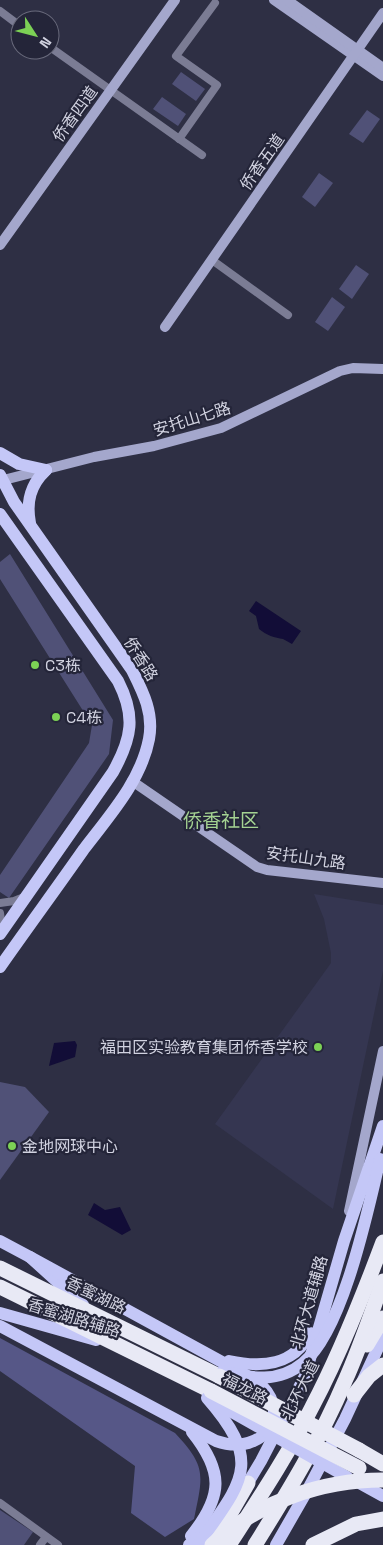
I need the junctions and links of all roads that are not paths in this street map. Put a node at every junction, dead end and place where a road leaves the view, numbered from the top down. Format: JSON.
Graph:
{"nodes":[{"id":1,"x":174,"y":0,"type":"edge"},
{"id":2,"x":274,"y":0,"type":"edge"},
{"id":3,"x":287,"y":0,"type":"edge"},
{"id":4,"x":214,"y":3,"type":"dead end"},
{"id":5,"x":383,"y":13,"type":"edge"},
{"id":6,"x":356,"y":53,"type":"junction"},
{"id":7,"x":60,"y":54,"type":"edge"},
{"id":8,"x":383,"y":68,"type":"edge"},
{"id":9,"x":383,"y":76,"type":"edge"},
{"id":10,"x":110,"y":91,"type":"junction"},
{"id":11,"x":179,"y":139,"type":"junction"},
{"id":12,"x":202,"y":155,"type":"dead end"},
{"id":13,"x":0,"y":245,"type":"edge"},
{"id":14,"x":212,"y":260,"type":"junction"},
{"id":15,"x":288,"y":315,"type":"dead end"},
{"id":16,"x":165,"y":327,"type":"dead end"},
{"id":17,"x":383,"y":369,"type":"edge"},
{"id":18,"x":0,"y":453,"type":"edge"},
{"id":19,"x":46,"y":470,"type":"junction"},
{"id":20,"x":1,"y":479,"type":"edge"},
{"id":21,"x":0,"y":514,"type":"edge"},
{"id":22,"x":0,"y":524,"type":"edge"},
{"id":23,"x":32,"y":528,"type":"junction"},
{"id":24,"x":14,"y":534,"type":"junction"},
{"id":25,"x":132,"y":781,"type":"junction"},
{"id":26,"x":383,"y":883,"type":"edge"},
{"id":27,"x":31,"y":890,"type":"junction"},
{"id":28,"x":0,"y":903,"type":"edge"},
{"id":29,"x":19,"y":908,"type":"junction"},
{"id":30,"x":0,"y":913,"type":"edge"},
{"id":31,"x":34,"y":919,"type":"junction"},
{"id":32,"x":2,"y":931,"type":"edge"},
{"id":33,"x":20,"y":938,"type":"junction"},
{"id":34,"x":0,"y":967,"type":"edge"},
{"id":35,"x":383,"y":1051,"type":"edge"},
{"id":36,"x":383,"y":1126,"type":"edge"},
{"id":37,"x":382,"y":1153,"type":"edge"},
{"id":38,"x":0,"y":1241,"type":"edge"},
{"id":39,"x":344,"y":1241,"type":"junction"},
{"id":40,"x":383,"y":1242,"type":"edge"},
{"id":41,"x":30,"y":1257,"type":"junction"},
{"id":42,"x":0,"y":1268,"type":"edge"},
{"id":43,"x":383,"y":1281,"type":"edge"},
{"id":44,"x":0,"y":1287,"type":"edge"},
{"id":45,"x":326,"y":1299,"type":"junction"},
{"id":46,"x":0,"y":1313,"type":"edge"},
{"id":47,"x":100,"y":1316,"type":"junction"},
{"id":48,"x":383,"y":1318,"type":"edge"},
{"id":49,"x":0,"y":1326,"type":"edge"},
{"id":50,"x":383,"y":1337,"type":"edge"},
{"id":51,"x":176,"y":1354,"type":"joint"},
{"id":52,"x":138,"y":1355,"type":"junction"},
{"id":53,"x":217,"y":1358,"type":"junction"},
{"id":54,"x":383,"y":1365,"type":"edge"},
{"id":55,"x":221,"y":1373,"type":"junction"},
{"id":56,"x":346,"y":1380,"type":"junction"},
{"id":57,"x":209,"y":1395,"type":"junction"},
{"id":58,"x":354,"y":1395,"type":"junction"},
{"id":59,"x":189,"y":1428,"type":"junction"},
{"id":60,"x":359,"y":1450,"type":"junction"},
{"id":61,"x":383,"y":1457,"type":"edge"},
{"id":62,"x":383,"y":1464,"type":"edge"},
{"id":63,"x":353,"y":1472,"type":"junction"},
{"id":64,"x":383,"y":1480,"type":"edge"},
{"id":65,"x":248,"y":1483,"type":"junction"},
{"id":66,"x":383,"y":1496,"type":"edge"},
{"id":67,"x":0,"y":1503,"type":"edge"},
{"id":68,"x":380,"y":1520,"type":"edge"},
{"id":69,"x":46,"y":1537,"type":"junction"},
{"id":70,"x":40,"y":1545,"type":"edge"},
{"id":71,"x":58,"y":1545,"type":"edge"},
{"id":72,"x":184,"y":1545,"type":"edge"},
{"id":73,"x":189,"y":1545,"type":"edge"},
{"id":74,"x":198,"y":1545,"type":"edge"},
{"id":75,"x":212,"y":1545,"type":"edge"},
{"id":76,"x":229,"y":1545,"type":"edge"},
{"id":77,"x":255,"y":1545,"type":"edge"},
{"id":78,"x":276,"y":1545,"type":"edge"},
{"id":79,"x":314,"y":1545,"type":"edge"}],
"edges":[{"from":1,"to":10,"type":"street","name":"侨香四道"},
{"from":2,"to":6,"type":"street"},
{"from":3,"to":6,"type":"street"},
{"from":4,"to":11,"type":"street"},
{"from":5,"to":6,"type":"street","name":"侨香五道"},
{"from":6,"to":8,"type":"street"},
{"from":6,"to":9,"type":"street"},
{"from":6,"to":14,"type":"street","name":"侨香五道"},
{"from":7,"to":10,"type":"street"},
{"from":10,"to":11,"type":"street"},
{"from":10,"to":13,"type":"street","name":"侨香四道"},
{"from":11,"to":12,"type":"street"},
{"from":14,"to":15,"type":"street"},
{"from":14,"to":16,"type":"street","name":"侨香五道"},
{"from":17,"to":19,"type":"street","name":"安托山七路"},
{"from":18,"to":19,"type":"main road"},
{"from":19,"to":20,"type":"street","name":"安托山七路"},
{"from":19,"to":23,"type":"main road"},
{"from":20,"to":23,"type":"main road","name":"侨香路"},
{"from":21,"to":24,"type":"main road","name":"侨香路"},
{"from":22,"to":24,"type":"main road"},
{"from":23,"to":25,"type":"main road","name":"侨香路"},
{"from":24,"to":27,"type":"main road","name":"侨香路"},
{"from":25,"to":26,"type":"street","name":"安托山九路"},
{"from":25,"to":31,"type":"main road","name":"侨香路"},
{"from":27,"to":28,"type":"street"},
{"from":27,"to":29,"type":"main road","name":"侨香路"},
{"from":29,"to":31,"type":"main road"},
{"from":29,"to":32,"type":"main road","name":"侨香路"},
{"from":30,"to":32,"type":"street"},
{"from":31,"to":33,"type":"main road","name":"侨香路"},
{"from":32,"to":33,"type":"main road"},
{"from":33,"to":34,"type":"main road","name":"侨香路"},
{"from":35,"to":39,"type":"street"},
{"from":36,"to":39,"type":"main road","name":"北环大道辅路"},
{"from":37,"to":55,"type":"main road","bridge":true},
{"from":38,"to":41,"type":"main road","name":"香蜜湖路辅路"},
{"from":39,"to":45,"type":"main road","name":"北环大道辅路"},
{"from":40,"to":76,"type":"highway","name":"北环大道"},
{"from":41,"to":47,"type":"main road","name":"香蜜湖路辅路"},
{"from":41,"to":53,"type":"main road"},
{"from":42,"to":47,"type":"highway","name":"香蜜湖路"},
{"from":43,"to":56,"type":"highway"},
{"from":44,"to":52,"type":"highway"},
{"from":45,"to":53,"type":"main road"},
{"from":45,"to":65,"type":"main road","name":"北环大道辅路"},
{"from":46,"to":52,"type":"main road","name":"香蜜湖路辅路"},
{"from":47,"to":51,"type":"highway","name":"香蜜湖路"},
{"from":48,"to":56,"type":"highway"},
{"from":49,"to":59,"type":"main road"},
{"from":50,"to":58,"type":"main road"},
{"from":51,"to":55,"type":"highway","name":"福龙路"},
{"from":52,"to":57,"type":"highway","name":"福龙路"},
{"from":53,"to":59,"type":"main road"},
{"from":54,"to":58,"type":"highway"},
{"from":55,"to":60,"type":"highway","name":"福龙路","bridge":true},
{"from":56,"to":77,"type":"highway"},
{"from":57,"to":63,"type":"highway","name":"福龙路","bridge":true},
{"from":57,"to":74,"type":"main road","bridge":true},
{"from":58,"to":78,"type":"main road"},
{"from":59,"to":72,"type":"main road"},
{"from":60,"to":61,"type":"highway"},
{"from":60,"to":62,"type":"highway","name":"福龙路"},
{"from":63,"to":64,"type":"highway","name":"福龙路"},
{"from":63,"to":66,"type":"main road"},
{"from":64,"to":75,"type":"highway","bridge":true},
{"from":65,"to":73,"type":"main road","name":"北环大道辅路"},
{"from":65,"to":75,"type":"highway"},
{"from":67,"to":69,"type":"street"},
{"from":68,"to":79,"type":"highway"},
{"from":69,"to":70,"type":"street"},
{"from":69,"to":71,"type":"street"}]}
